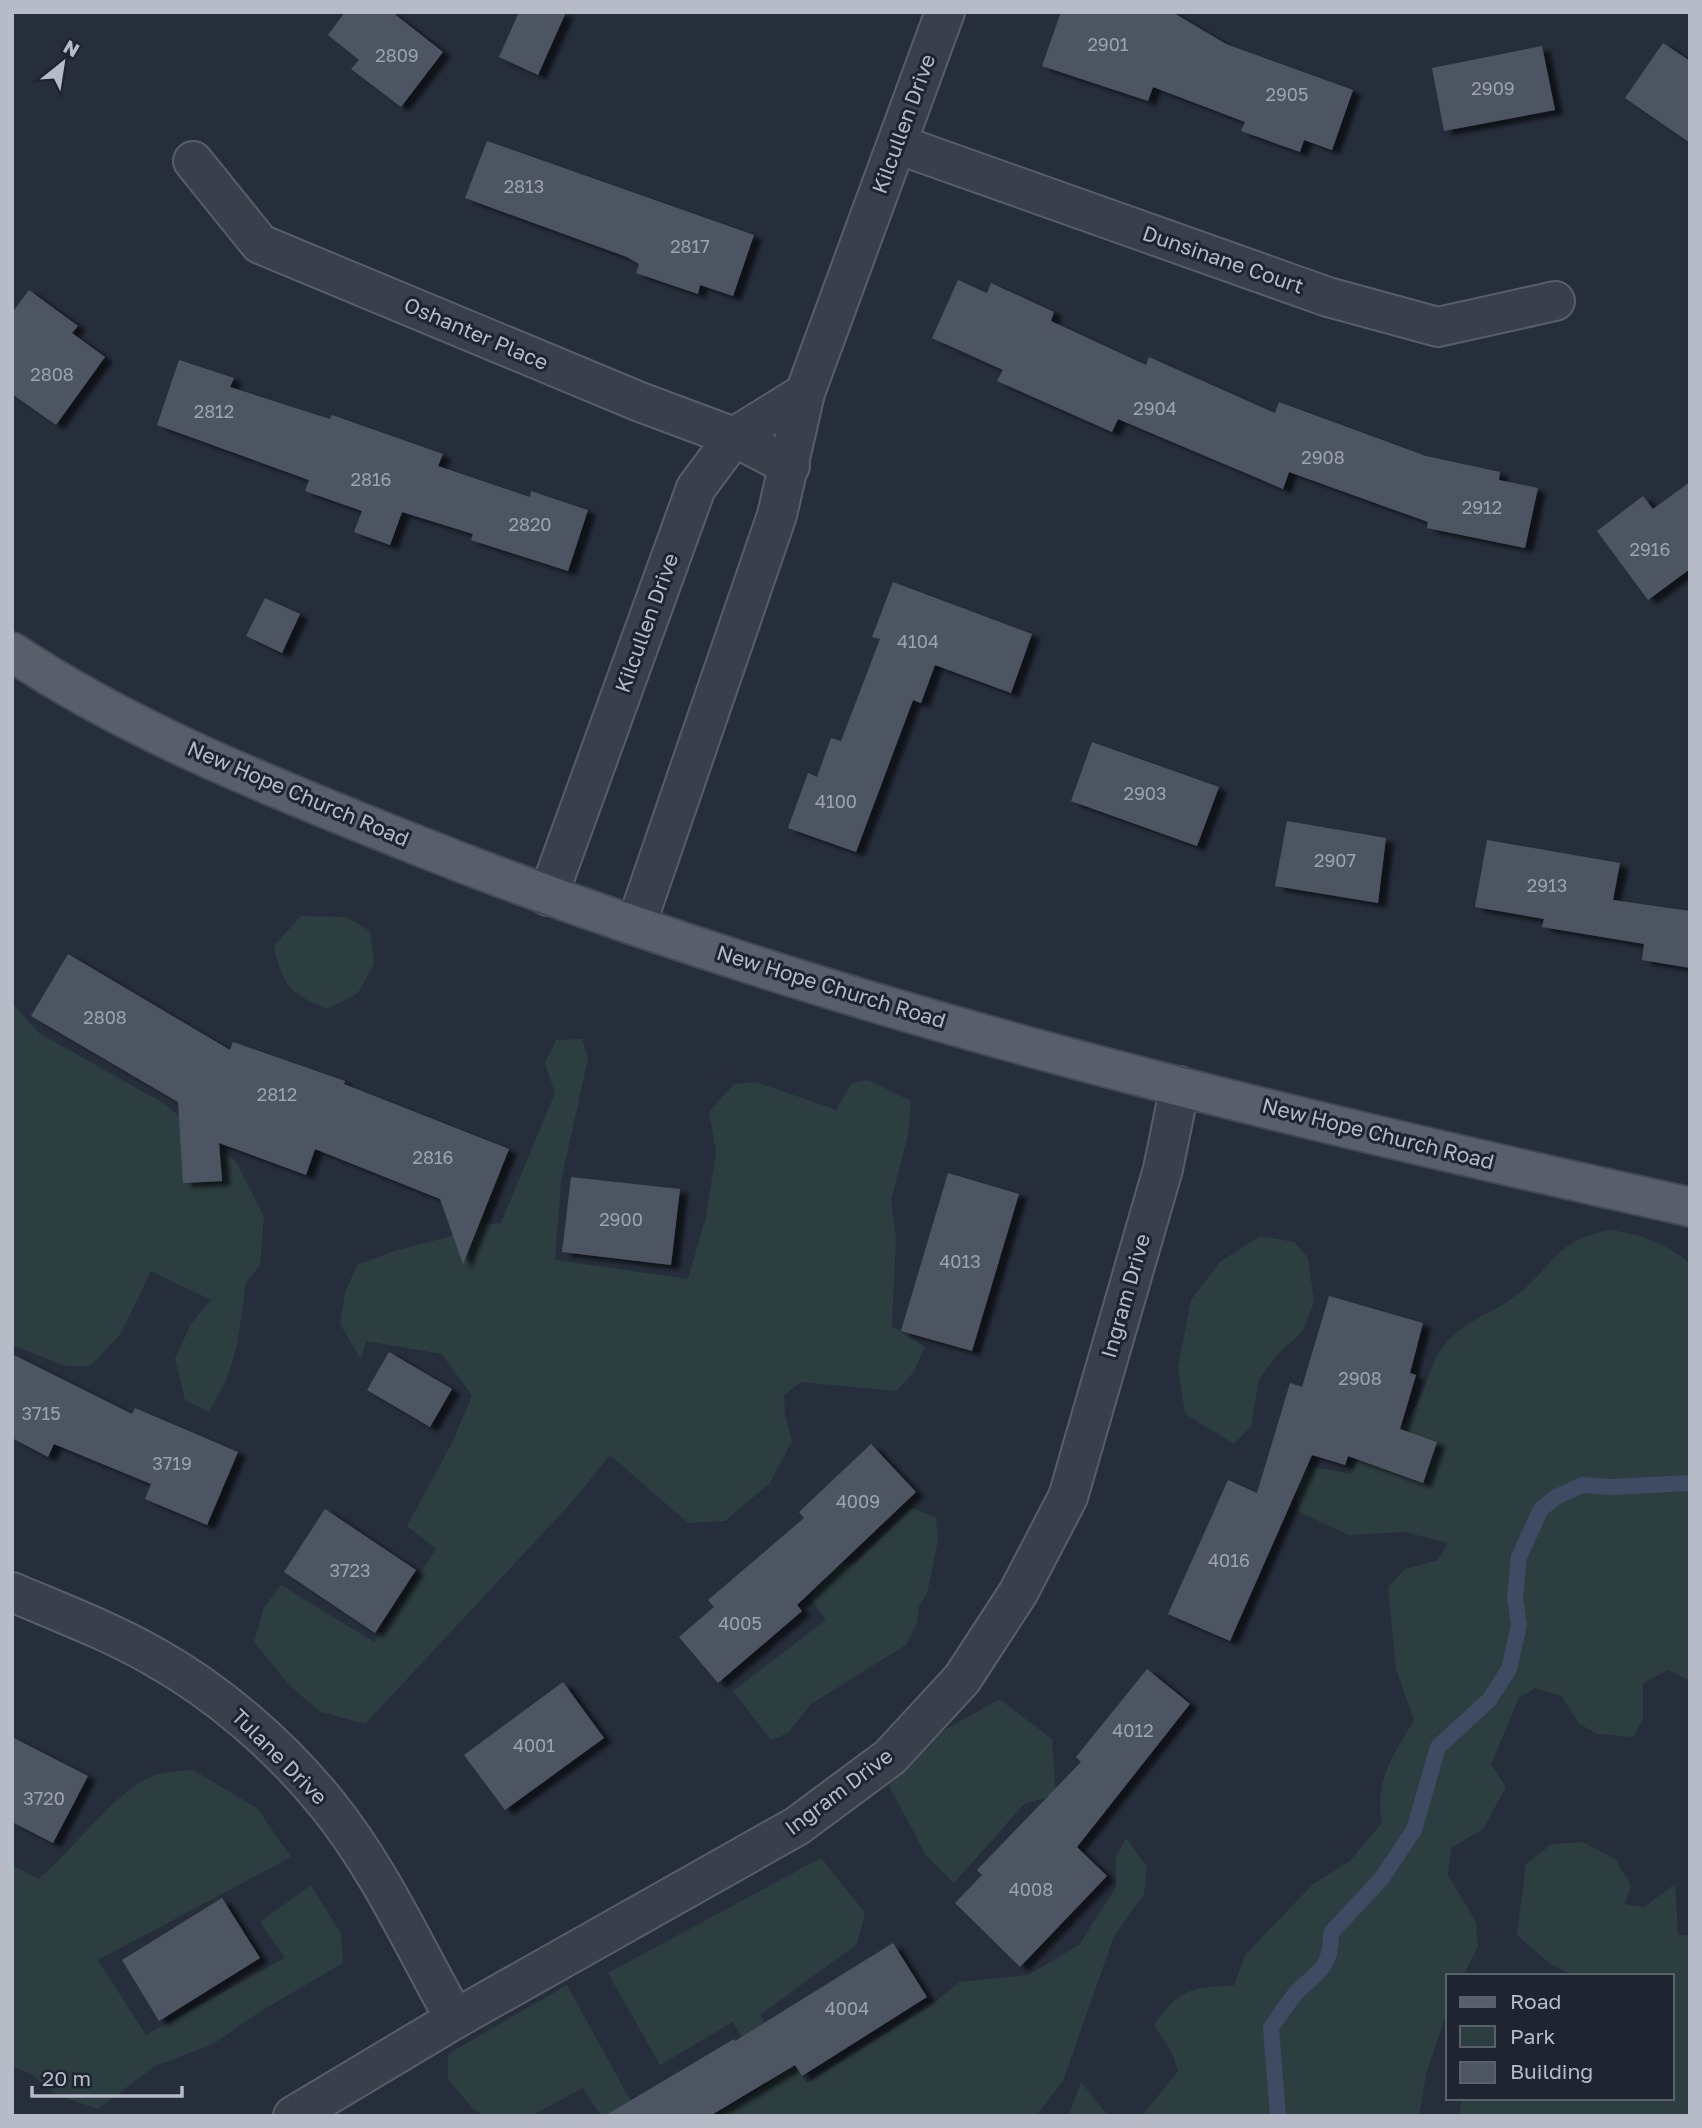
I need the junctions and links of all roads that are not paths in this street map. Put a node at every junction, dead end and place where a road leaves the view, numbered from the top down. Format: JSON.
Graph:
{"nodes":[{"id":1,"x":945,"y":12,"type":"edge"},
{"id":2,"x":897,"y":145,"type":"junction"},
{"id":3,"x":193,"y":161,"type":"dead end"},
{"id":4,"x":1555,"y":300,"type":"dead end"},
{"id":5,"x":806,"y":393,"type":"junction"},
{"id":6,"x":734,"y":437,"type":"junction"},
{"id":7,"x":790,"y":466,"type":"junction"},
{"id":8,"x":12,"y":652,"type":"edge"},
{"id":9,"x":548,"y":897,"type":"junction"},
{"id":10,"x":636,"y":925,"type":"junction"},
{"id":11,"x":1180,"y":1087,"type":"junction"},
{"id":12,"x":1690,"y":1207,"type":"edge"},
{"id":13,"x":12,"y":1592,"type":"edge"},
{"id":14,"x":456,"y":2019,"type":"junction"},
{"id":15,"x":293,"y":2116,"type":"edge"}],
"edges":[{"from":1,"to":2,"type":"street","name":"Kilcullen Drive"},
{"from":2,"to":4,"type":"street","name":"Dunsinane Court"},
{"from":2,"to":5,"type":"street","name":"Kilcullen Drive"},
{"from":3,"to":6,"type":"street","name":"Oshanter Place"},
{"from":5,"to":6,"type":"street","name":"Kilcullen Drive"},
{"from":5,"to":7,"type":"street","name":"Kilcullen Drive"},
{"from":6,"to":7,"type":"street","name":"Oshanter Place"},
{"from":6,"to":9,"type":"street","name":"Kilcullen Drive"},
{"from":7,"to":10,"type":"street","name":"Kilcullen Drive"},
{"from":8,"to":9,"type":"main road","name":"New Hope Church Road"},
{"from":9,"to":10,"type":"main road","name":"New Hope Church Road"},
{"from":10,"to":11,"type":"main road","name":"New Hope Church Road"},
{"from":11,"to":12,"type":"main road","name":"New Hope Church Road"},
{"from":11,"to":14,"type":"street","name":"Ingram Drive"},
{"from":13,"to":14,"type":"street","name":"Tulane Drive"},
{"from":14,"to":15,"type":"street","name":"Ingram Drive"}]}
